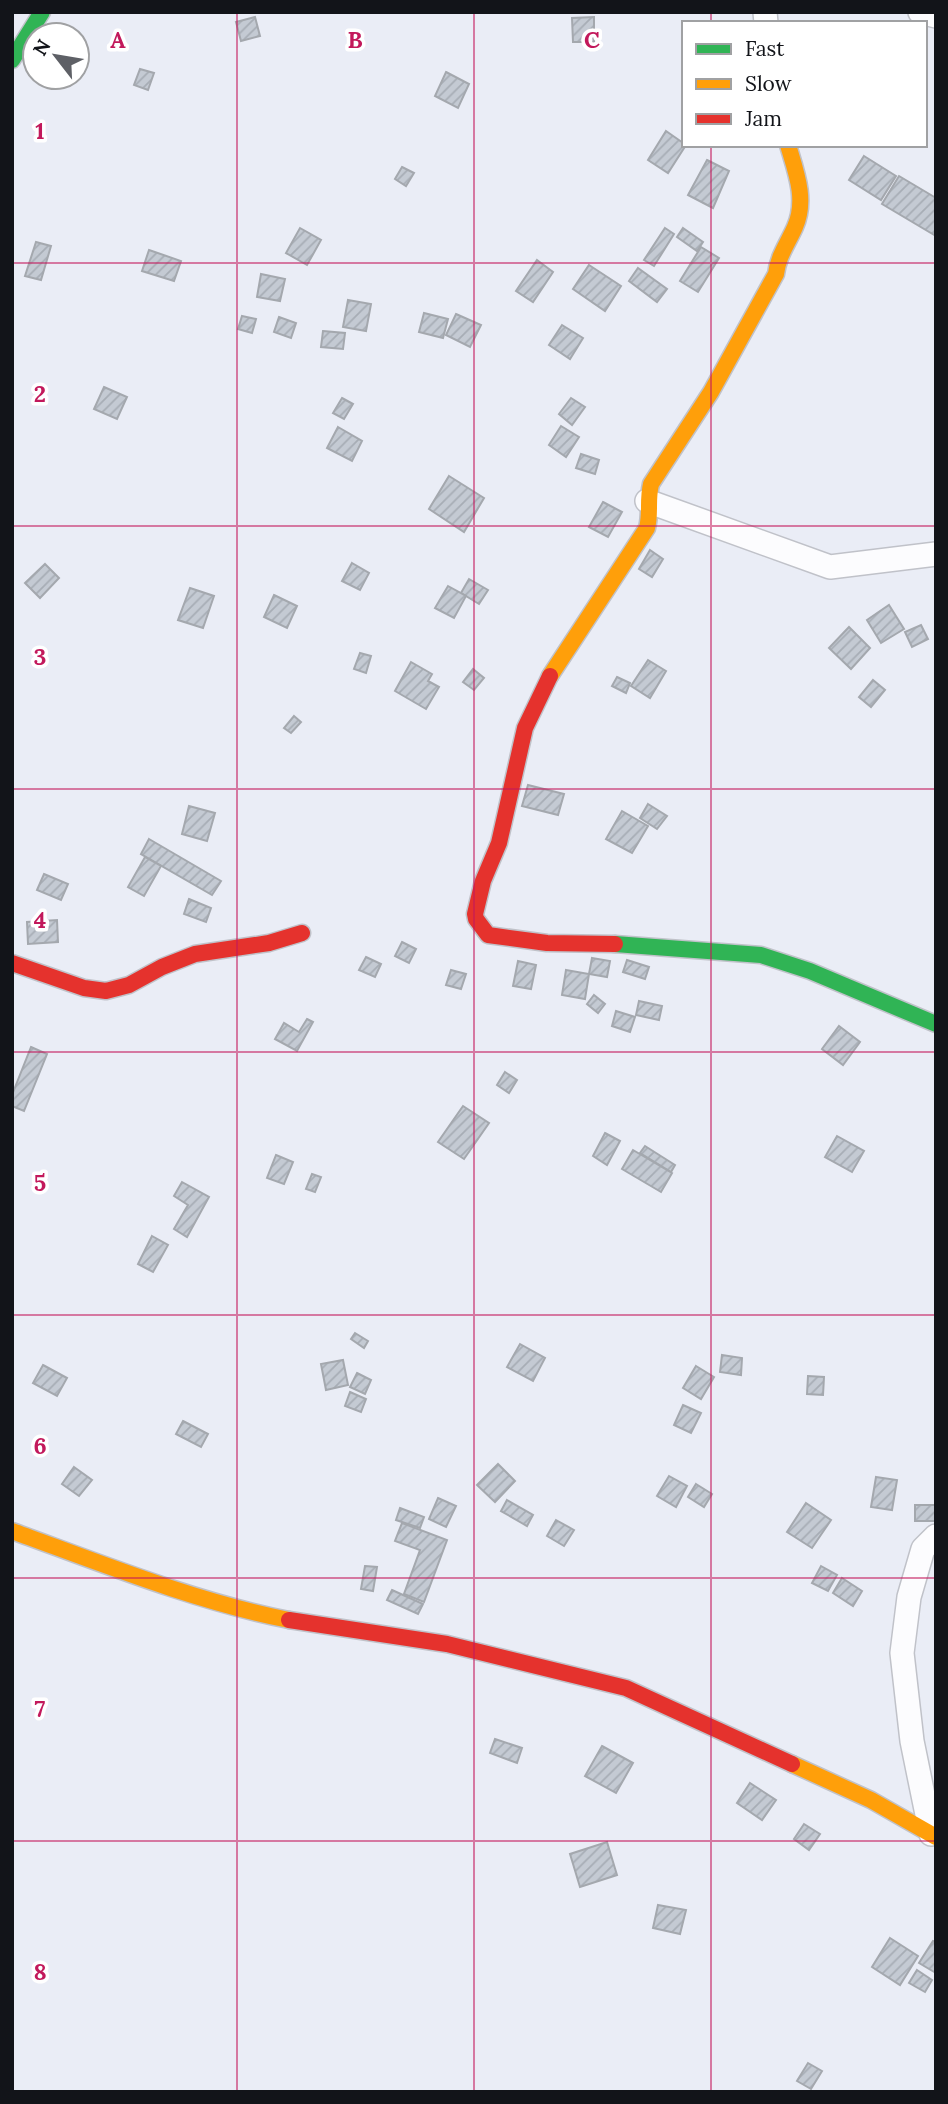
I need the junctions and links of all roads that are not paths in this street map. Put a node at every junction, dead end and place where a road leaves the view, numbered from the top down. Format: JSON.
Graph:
{"nodes":[{"id":1,"x":42,"y":12,"type":"edge"},
{"id":2,"x":920,"y":12,"type":"edge"},
{"id":3,"x":936,"y":16,"type":"edge"},
{"id":4,"x":12,"y":61,"type":"edge"},
{"id":5,"x":789,"y":147,"type":"edge"},
{"id":6,"x":647,"y":501,"type":"junction"},
{"id":7,"x":936,"y":554,"type":"edge"},
{"id":8,"x":302,"y":933,"type":"dead end"},
{"id":9,"x":12,"y":963,"type":"edge"},
{"id":10,"x":936,"y":1024,"type":"edge"},
{"id":11,"x":12,"y":1531,"type":"edge"},
{"id":12,"x":936,"y":1536,"type":"edge"},
{"id":13,"x":933,"y":1836,"type":"edge"}],
"edges":[{"from":1,"to":4,"type":"street"},
{"from":2,"to":3,"type":"street"},
{"from":5,"to":6,"type":"street"},
{"from":6,"to":7,"type":"street"},
{"from":6,"to":10,"type":"street"},
{"from":8,"to":9,"type":"street"},
{"from":11,"to":13,"type":"street"},
{"from":12,"to":13,"type":"street"}]}
